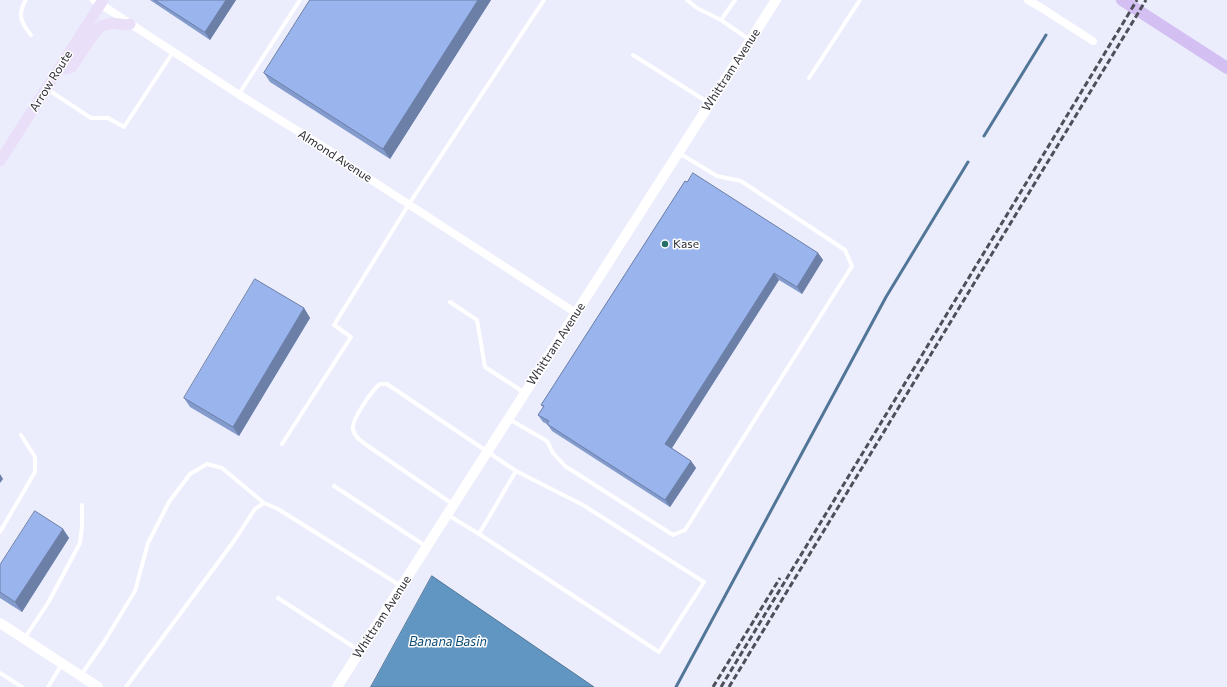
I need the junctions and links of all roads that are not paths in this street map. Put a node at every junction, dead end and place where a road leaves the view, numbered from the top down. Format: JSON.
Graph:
{"nodes":[{"id":1,"x":26,"y":0,"type":"edge"},
{"id":2,"x":300,"y":0,"type":"edge"},
{"id":3,"x":544,"y":0,"type":"edge"},
{"id":4,"x":687,"y":0,"type":"edge"},
{"id":5,"x":734,"y":0,"type":"edge"},
{"id":6,"x":776,"y":0,"type":"edge"},
{"id":7,"x":860,"y":0,"type":"edge"},
{"id":8,"x":1028,"y":0,"type":"edge"},
{"id":9,"x":1122,"y":0,"type":"edge"},
{"id":10,"x":99,"y":2,"type":"edge"},
{"id":11,"x":721,"y":20,"type":"junction"},
{"id":12,"x":130,"y":24,"type":"junction"},
{"id":13,"x":31,"y":35,"type":"dead end"},
{"id":14,"x":750,"y":40,"type":"junction"},
{"id":15,"x":1093,"y":41,"type":"dead end"},
{"id":16,"x":173,"y":52,"type":"junction"},
{"id":17,"x":633,"y":55,"type":"dead end"},
{"id":18,"x":1227,"y":68,"type":"edge"},
{"id":19,"x":59,"y":69,"type":"junction"},
{"id":20,"x":809,"y":78,"type":"dead end"},
{"id":21,"x":46,"y":89,"type":"junction"},
{"id":22,"x":238,"y":94,"type":"junction"},
{"id":23,"x":710,"y":103,"type":"junction"},
{"id":24,"x":678,"y":153,"type":"junction"},
{"id":25,"x":0,"y":162,"type":"edge"},
{"id":26,"x":409,"y":204,"type":"junction"},
{"id":27,"x":450,"y":302,"type":"dead end"},
{"id":28,"x":576,"y":313,"type":"junction"},
{"id":29,"x":525,"y":393,"type":"junction"},
{"id":30,"x":508,"y":419,"type":"junction"},
{"id":31,"x":21,"y":435,"type":"dead end"},
{"id":32,"x":282,"y":444,"type":"dead end"},
{"id":33,"x":487,"y":452,"type":"junction"},
{"id":34,"x":516,"y":471,"type":"junction"},
{"id":35,"x":334,"y":486,"type":"dead end"},
{"id":36,"x":264,"y":503,"type":"junction"},
{"id":37,"x":82,"y":505,"type":"dead end"},
{"id":38,"x":455,"y":505,"type":"junction"},
{"id":39,"x":448,"y":515,"type":"junction"},
{"id":40,"x":0,"y":532,"type":"edge"},
{"id":41,"x":479,"y":534,"type":"junction"},
{"id":42,"x":427,"y":548,"type":"junction"},
{"id":43,"x":402,"y":587,"type":"junction"},
{"id":44,"x":278,"y":598,"type":"dead end"},
{"id":45,"x":0,"y":624,"type":"edge"},
{"id":46,"x":24,"y":639,"type":"junction"},
{"id":47,"x":360,"y":651,"type":"junction"},
{"id":48,"x":62,"y":664,"type":"junction"},
{"id":49,"x":0,"y":673,"type":"edge"},
{"id":50,"x":81,"y":676,"type":"junction"},
{"id":51,"x":95,"y":686,"type":"edge"},
{"id":52,"x":22,"y":687,"type":"edge"},
{"id":53,"x":48,"y":687,"type":"edge"},
{"id":54,"x":126,"y":687,"type":"edge"},
{"id":55,"x":337,"y":687,"type":"edge"}],
"edges":[{"from":1,"to":13,"type":"lane"},
{"from":2,"to":22,"type":"lane"},
{"from":3,"to":26,"type":"lane"},
{"from":4,"to":11,"type":"lane"},
{"from":5,"to":11,"type":"lane"},
{"from":6,"to":14,"type":"street","name":"Whittram Avenue"},
{"from":7,"to":20,"type":"lane"},
{"from":8,"to":15,"type":"street"},
{"from":9,"to":18,"type":"main road"},
{"from":10,"to":12,"type":"street","name":"Almond Avenue"},
{"from":10,"to":19,"type":"main road","name":"Arrow Route"},
{"from":11,"to":14,"type":"lane"},
{"from":12,"to":16,"type":"street","name":"Almond Avenue"},
{"from":12,"to":19,"type":"main road"},
{"from":14,"to":23,"type":"street","name":"Whittram Avenue"},
{"from":16,"to":21,"type":"lane"},
{"from":16,"to":22,"type":"street","name":"Almond Avenue"},
{"from":17,"to":23,"type":"lane"},
{"from":19,"to":21,"type":"main road","name":"Arrow Route"},
{"from":21,"to":25,"type":"main road","name":"Arrow Route"},
{"from":22,"to":26,"type":"street","name":"Almond Avenue"},
{"from":23,"to":24,"type":"street","name":"Whittram Avenue"},
{"from":24,"to":28,"type":"street","name":"Whittram Avenue"},
{"from":24,"to":30,"type":"lane"},
{"from":26,"to":28,"type":"street","name":"Almond Avenue"},
{"from":26,"to":32,"type":"lane"},
{"from":27,"to":29,"type":"lane"},
{"from":28,"to":29,"type":"street","name":"Whittram Avenue"},
{"from":29,"to":30,"type":"street","name":"Whittram Avenue"},
{"from":30,"to":33,"type":"street","name":"Whittram Avenue"},
{"from":31,"to":40,"type":"lane"},
{"from":33,"to":34,"type":"lane"},
{"from":33,"to":38,"type":"street","name":"Whittram Avenue"},
{"from":33,"to":38,"type":"lane"},
{"from":34,"to":41,"type":"lane"},
{"from":34,"to":41,"type":"lane"},
{"from":35,"to":42,"type":"lane"},
{"from":36,"to":43,"type":"lane"},
{"from":36,"to":50,"type":"lane"},
{"from":36,"to":54,"type":"lane"},
{"from":37,"to":46,"type":"lane"},
{"from":38,"to":39,"type":"street","name":"Whittram Avenue"},
{"from":39,"to":41,"type":"lane"},
{"from":39,"to":42,"type":"street","name":"Whittram Avenue"},
{"from":42,"to":43,"type":"street","name":"Whittram Avenue"},
{"from":43,"to":47,"type":"street","name":"Whittram Avenue"},
{"from":44,"to":47,"type":"lane"},
{"from":45,"to":46,"type":"street"},
{"from":46,"to":48,"type":"street"},
{"from":47,"to":55,"type":"street","name":"Whittram Avenue"},
{"from":48,"to":50,"type":"street"},
{"from":48,"to":53,"type":"lane"},
{"from":49,"to":52,"type":"lane"},
{"from":50,"to":51,"type":"street"}]}
